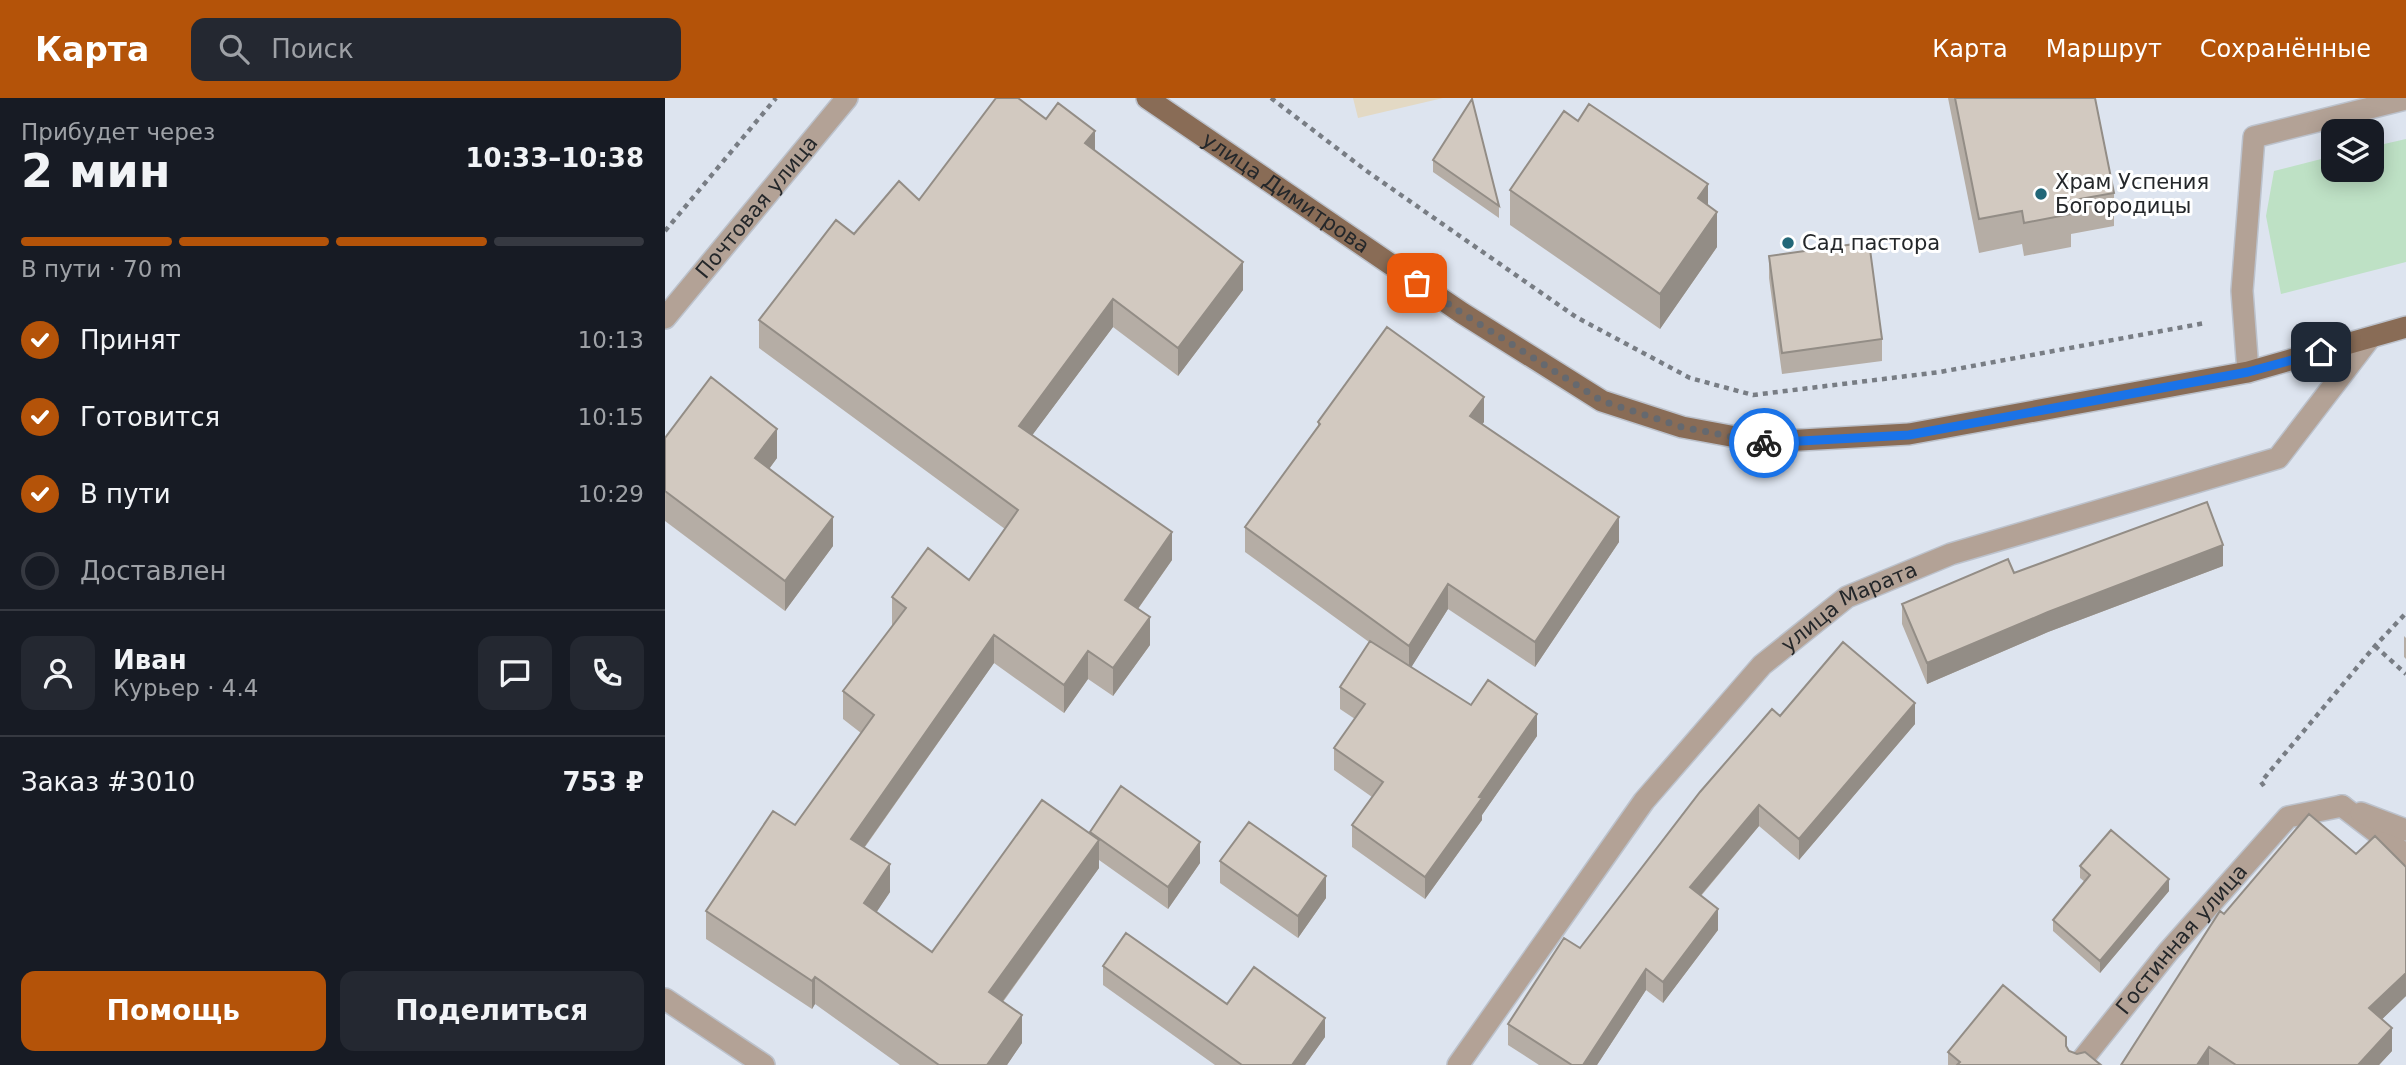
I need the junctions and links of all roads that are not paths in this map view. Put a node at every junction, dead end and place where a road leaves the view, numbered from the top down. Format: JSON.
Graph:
{"nodes":[{"id":1,"x":848,"y":98,"type":"edge"},
{"id":2,"x":1147,"y":98,"type":"edge"},
{"id":3,"x":2406,"y":99,"type":"edge"},
{"id":4,"x":665,"y":318,"type":"edge"},
{"id":5,"x":2406,"y":327,"type":"edge"},
{"id":6,"x":2370,"y":338,"type":"junction"},
{"id":7,"x":2248,"y":372,"type":"junction"},
{"id":8,"x":2342,"y":806,"type":"junction"},
{"id":9,"x":2406,"y":830,"type":"edge"},
{"id":10,"x":2406,"y":855,"type":"edge"},
{"id":11,"x":665,"y":999,"type":"edge"},
{"id":12,"x":764,"y":1065,"type":"edge"},
{"id":13,"x":1458,"y":1065,"type":"edge"},
{"id":14,"x":2078,"y":1065,"type":"edge"}],
"edges":[{"from":1,"to":4,"type":"street","name":"Почтовая улица"},
{"from":2,"to":7,"type":"main road","name":"улица Димитрова"},
{"from":3,"to":7,"type":"street"},
{"from":5,"to":6,"type":"main road"},
{"from":6,"to":7,"type":"main road"},
{"from":6,"to":13,"type":"street","name":"улица Марата"},
{"from":8,"to":9,"type":"street"},
{"from":8,"to":10,"type":"street"},
{"from":8,"to":14,"type":"street","name":"Гостинная улица"},
{"from":11,"to":12,"type":"street"}]}
